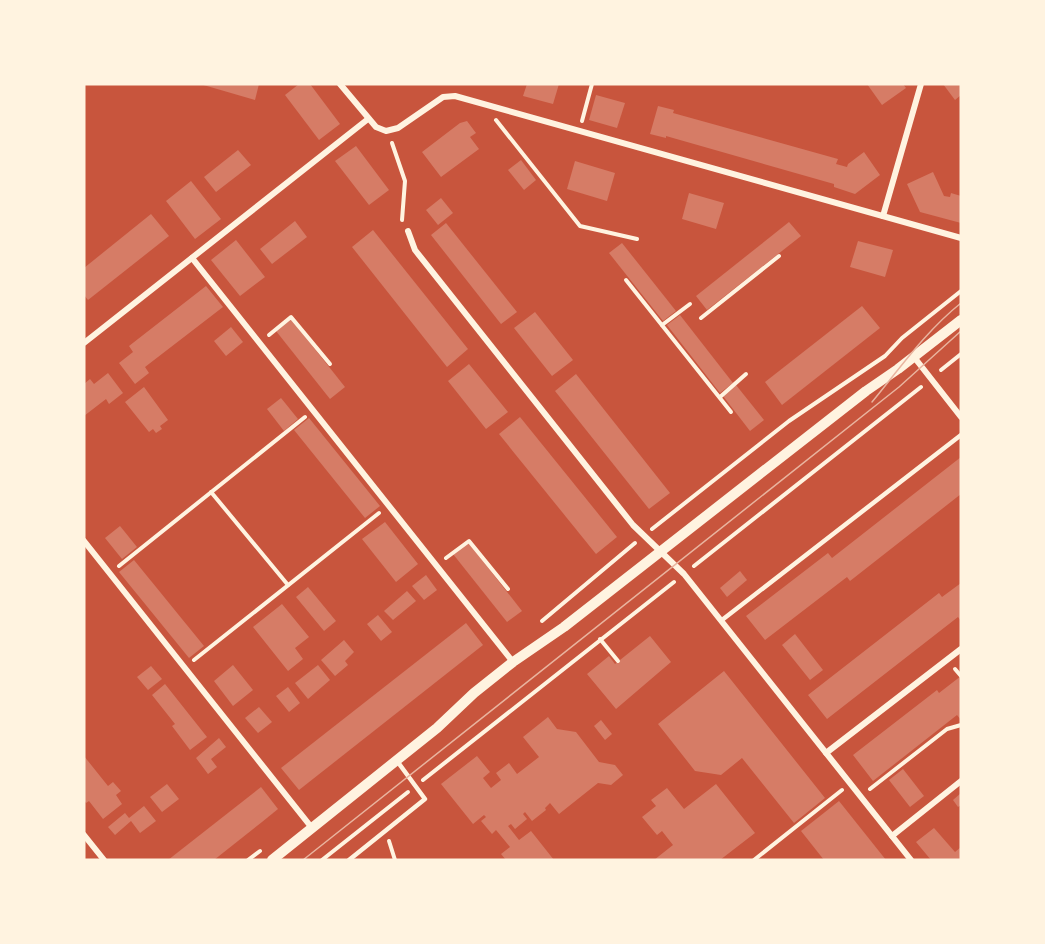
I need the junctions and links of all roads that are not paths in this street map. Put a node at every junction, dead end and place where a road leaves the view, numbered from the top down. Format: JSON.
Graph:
{"nodes":[{"id":1,"x":340,"y":84,"type":"edge"},
{"id":2,"x":921,"y":84,"type":"edge"},
{"id":3,"x":368,"y":119,"type":"junction"},
{"id":4,"x":883,"y":216,"type":"junction"},
{"id":5,"x":408,"y":231,"type":"road end"},
{"id":6,"x":961,"y":238,"type":"edge"},
{"id":7,"x":192,"y":258,"type":"junction"},
{"id":8,"x":961,"y":320,"type":"edge"},
{"id":9,"x":84,"y":343,"type":"edge"},
{"id":10,"x":914,"y":357,"type":"junction"},
{"id":11,"x":961,"y":417,"type":"edge"},
{"id":12,"x":961,"y":435,"type":"edge"},
{"id":13,"x":84,"y":542,"type":"edge"},
{"id":14,"x":662,"y":552,"type":"junction"},
{"id":15,"x":722,"y":620,"type":"junction"},
{"id":16,"x":961,"y":649,"type":"edge"},
{"id":17,"x":513,"y":662,"type":"junction"},
{"id":18,"x":826,"y":753,"type":"junction"},
{"id":19,"x":396,"y":761,"type":"junction"},
{"id":20,"x":961,"y":780,"type":"edge"},
{"id":21,"x":312,"y":828,"type":"junction"},
{"id":22,"x":84,"y":835,"type":"edge"},
{"id":23,"x":892,"y":836,"type":"junction"},
{"id":24,"x":104,"y":860,"type":"edge"},
{"id":25,"x":272,"y":860,"type":"edge"},
{"id":26,"x":349,"y":860,"type":"edge"},
{"id":27,"x":910,"y":860,"type":"edge"}],
"edges":[{"from":1,"to":3,"type":"street"},
{"from":2,"to":4,"type":"street"},
{"from":3,"to":4,"type":"street"},
{"from":3,"to":7,"type":"street"},
{"from":4,"to":6,"type":"street"},
{"from":5,"to":14,"type":"street"},
{"from":7,"to":9,"type":"street"},
{"from":7,"to":17,"type":"street"},
{"from":8,"to":10,"type":"street"},
{"from":10,"to":11,"type":"street"},
{"from":10,"to":14,"type":"street"},
{"from":12,"to":15,"type":"lane"},
{"from":13,"to":21,"type":"street"},
{"from":14,"to":15,"type":"street"},
{"from":14,"to":17,"type":"street"},
{"from":15,"to":18,"type":"street"},
{"from":16,"to":18,"type":"street"},
{"from":17,"to":19,"type":"street"},
{"from":18,"to":23,"type":"street"},
{"from":19,"to":21,"type":"street"},
{"from":19,"to":26,"type":"lane"},
{"from":20,"to":23,"type":"street"},
{"from":21,"to":25,"type":"street"},
{"from":22,"to":24,"type":"street"},
{"from":23,"to":27,"type":"street"}]}
